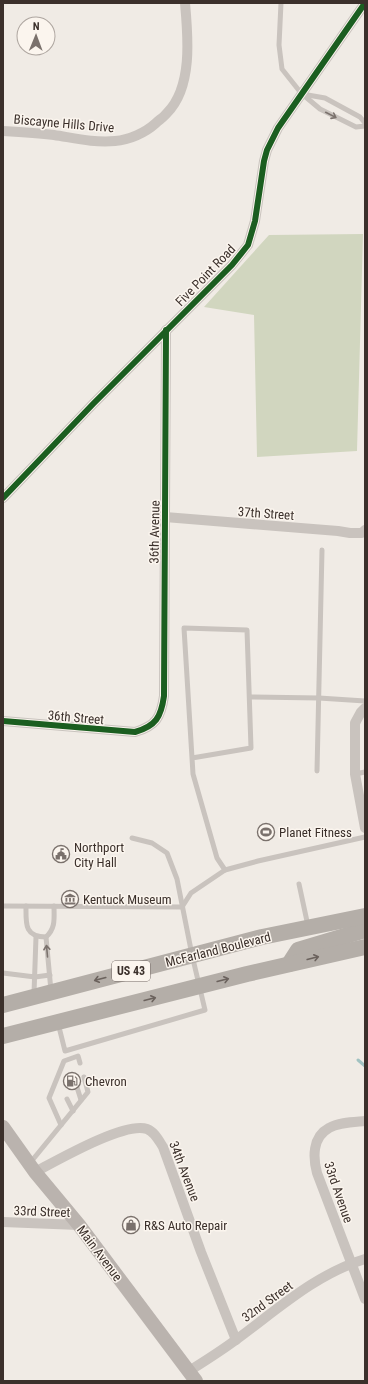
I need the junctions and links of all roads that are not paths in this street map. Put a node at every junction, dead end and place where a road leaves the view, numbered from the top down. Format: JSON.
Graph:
{"nodes":[{"id":1,"x":185,"y":3,"type":"edge"},
{"id":2,"x":281,"y":3,"type":"edge"},
{"id":3,"x":365,"y":3,"type":"edge"},
{"id":4,"x":302,"y":93,"type":"junction"},
{"id":5,"x":365,"y":124,"type":"edge"},
{"id":6,"x":3,"y":131,"type":"edge"},
{"id":7,"x":166,"y":330,"type":"junction"},
{"id":8,"x":3,"y":498,"type":"edge"},
{"id":9,"x":165,"y":517,"type":"junction"},
{"id":10,"x":365,"y":530,"type":"edge"},
{"id":11,"x":322,"y":550,"type":"dead end"},
{"id":12,"x":250,"y":697,"type":"junction"},
{"id":13,"x":319,"y":698,"type":"junction"},
{"id":14,"x":365,"y":701,"type":"edge"},
{"id":15,"x":365,"y":708,"type":"edge"},
{"id":16,"x":3,"y":722,"type":"edge"},
{"id":17,"x":147,"y":729,"type":"joint"},
{"id":18,"x":192,"y":758,"type":"junction"},
{"id":19,"x":317,"y":771,"type":"dead end"},
{"id":20,"x":360,"y":773,"type":"edge"},
{"id":21,"x":365,"y":828,"type":"edge"},
{"id":22,"x":365,"y":837,"type":"edge"},
{"id":23,"x":132,"y":838,"type":"dead end"},
{"id":24,"x":225,"y":870,"type":"junction"},
{"id":25,"x":299,"y":884,"type":"dead end"},
{"id":26,"x":3,"y":906,"type":"edge"},
{"id":27,"x":26,"y":906,"type":"junction"},
{"id":28,"x":54,"y":906,"type":"junction"},
{"id":29,"x":182,"y":907,"type":"junction"},
{"id":30,"x":365,"y":916,"type":"edge"},
{"id":31,"x":308,"y":927,"type":"junction"},
{"id":32,"x":365,"y":930,"type":"edge"},
{"id":33,"x":36,"y":936,"type":"junction"},
{"id":34,"x":46,"y":937,"type":"junction"},
{"id":35,"x":365,"y":947,"type":"edge"},
{"id":36,"x":192,"y":955,"type":"junction"},
{"id":37,"x":289,"y":964,"type":"junction"},
{"id":38,"x":3,"y":973,"type":"edge"},
{"id":39,"x":50,"y":975,"type":"junction"},
{"id":40,"x":35,"y":977,"type":"junction"},
{"id":41,"x":199,"y":986,"type":"junction"},
{"id":42,"x":51,"y":992,"type":"junction"},
{"id":43,"x":34,"y":997,"type":"junction"},
{"id":44,"x":3,"y":1005,"type":"edge"},
{"id":45,"x":58,"y":1022,"type":"junction"},
{"id":46,"x":5,"y":1037,"type":"edge"},
{"id":47,"x":66,"y":1051,"type":"junction"},
{"id":48,"x":69,"y":1062,"type":"junction"},
{"id":49,"x":80,"y":1063,"type":"dead end"},
{"id":50,"x":58,"y":1076,"type":"junction"},
{"id":51,"x":84,"y":1077,"type":"dead end"},
{"id":52,"x":60,"y":1081,"type":"dead end"},
{"id":53,"x":76,"y":1084,"type":"dead end"},
{"id":54,"x":68,"y":1099,"type":"dead end"},
{"id":55,"x":81,"y":1100,"type":"junction"},
{"id":56,"x":73,"y":1111,"type":"junction"},
{"id":57,"x":365,"y":1121,"type":"edge"},
{"id":58,"x":61,"y":1125,"type":"junction"},
{"id":59,"x":3,"y":1127,"type":"edge"},
{"id":60,"x":32,"y":1168,"type":"junction"},
{"id":61,"x":3,"y":1222,"type":"edge"},
{"id":62,"x":79,"y":1225,"type":"junction"},
{"id":63,"x":365,"y":1259,"type":"edge"},
{"id":64,"x":351,"y":1264,"type":"junction"},
{"id":65,"x":365,"y":1299,"type":"edge"},
{"id":66,"x":236,"y":1340,"type":"junction"},
{"id":67,"x":192,"y":1376,"type":"edge"}],
"edges":[{"from":1,"to":6,"type":"street","name":"Biscayne Hills Drive"},
{"from":2,"to":4,"type":"lane"},
{"from":3,"to":4,"type":"street","name":"Five Point Road"},
{"from":4,"to":5,"type":"lane"},
{"from":4,"to":5,"type":"lane","one_way":true},
{"from":4,"to":7,"type":"street","name":"Five Point Road"},
{"from":7,"to":8,"type":"street","name":"Five Point Road"},
{"from":7,"to":9,"type":"street","name":"36th Avenue"},
{"from":9,"to":10,"type":"street","name":"37th Street"},
{"from":9,"to":17,"type":"street","name":"36th Avenue"},
{"from":11,"to":13,"type":"lane"},
{"from":12,"to":13,"type":"lane"},
{"from":12,"to":18,"type":"lane"},
{"from":12,"to":18,"type":"lane"},
{"from":13,"to":14,"type":"lane"},
{"from":13,"to":19,"type":"lane"},
{"from":15,"to":20,"type":"street"},
{"from":16,"to":17,"type":"street","name":"36th Street"},
{"from":18,"to":24,"type":"lane"},
{"from":20,"to":21,"type":"street"},
{"from":22,"to":24,"type":"lane"},
{"from":23,"to":29,"type":"lane"},
{"from":24,"to":29,"type":"lane"},
{"from":25,"to":31,"type":"lane"},
{"from":26,"to":27,"type":"lane"},
{"from":27,"to":28,"type":"lane"},
{"from":27,"to":33,"type":"lane"},
{"from":28,"to":29,"type":"lane"},
{"from":28,"to":34,"type":"lane"},
{"from":29,"to":36,"type":"lane"},
{"from":30,"to":31,"type":"highway","name":"McFarland Boulevard","number":"US 43"},
{"from":31,"to":36,"type":"highway","name":"McFarland Boulevard","number":"US 43"},
{"from":32,"to":37,"type":"highway"},
{"from":33,"to":34,"type":"lane"},
{"from":33,"to":40,"type":"lane"},
{"from":39,"to":34,"type":"lane","one_way":true},
{"from":37,"to":35,"type":"highway","number":"US 43","one_way":true},
{"from":36,"to":41,"type":"lane"},
{"from":36,"to":42,"type":"highway","name":"McFarland Boulevard","number":"US 43","one_way":true},
{"from":41,"to":37,"type":"highway","number":"US 43","one_way":true},
{"from":38,"to":40,"type":"lane"},
{"from":39,"to":40,"type":"lane"},
{"from":39,"to":42,"type":"lane"},
{"from":40,"to":43,"type":"lane"},
{"from":45,"to":41,"type":"highway","number":"US 43","one_way":true},
{"from":41,"to":47,"type":"lane"},
{"from":42,"to":43,"type":"highway","name":"McFarland Boulevard","number":"US 43"},
{"from":43,"to":44,"type":"highway","name":"McFarland Boulevard","number":"US 43"},
{"from":45,"to":46,"type":"highway","number":"US 43"},
{"from":45,"to":47,"type":"lane"},
{"from":47,"to":48,"type":"lane"},
{"from":48,"to":49,"type":"lane"},
{"from":48,"to":50,"type":"lane"},
{"from":50,"to":52,"type":"lane"},
{"from":50,"to":58,"type":"lane"},
{"from":51,"to":55,"type":"lane"},
{"from":53,"to":55,"type":"lane"},
{"from":54,"to":56,"type":"lane"},
{"from":55,"to":56,"type":"lane"},
{"from":56,"to":58,"type":"lane"},
{"from":57,"to":64,"type":"street","name":"33rd Avenue"},
{"from":58,"to":60,"type":"lane"},
{"from":59,"to":60,"type":"main road","name":"Main Avenue"},
{"from":60,"to":62,"type":"main road","name":"Main Avenue"},
{"from":60,"to":66,"type":"street","name":"34th Avenue"},
{"from":61,"to":62,"type":"street","name":"33rd Street"},
{"from":62,"to":67,"type":"main road","name":"Main Avenue"},
{"from":63,"to":64,"type":"street","name":"32nd Street"},
{"from":64,"to":65,"type":"street","name":"33rd Avenue"},
{"from":64,"to":66,"type":"street","name":"32nd Street"},
{"from":66,"to":67,"type":"street","name":"32nd Street"}]}
